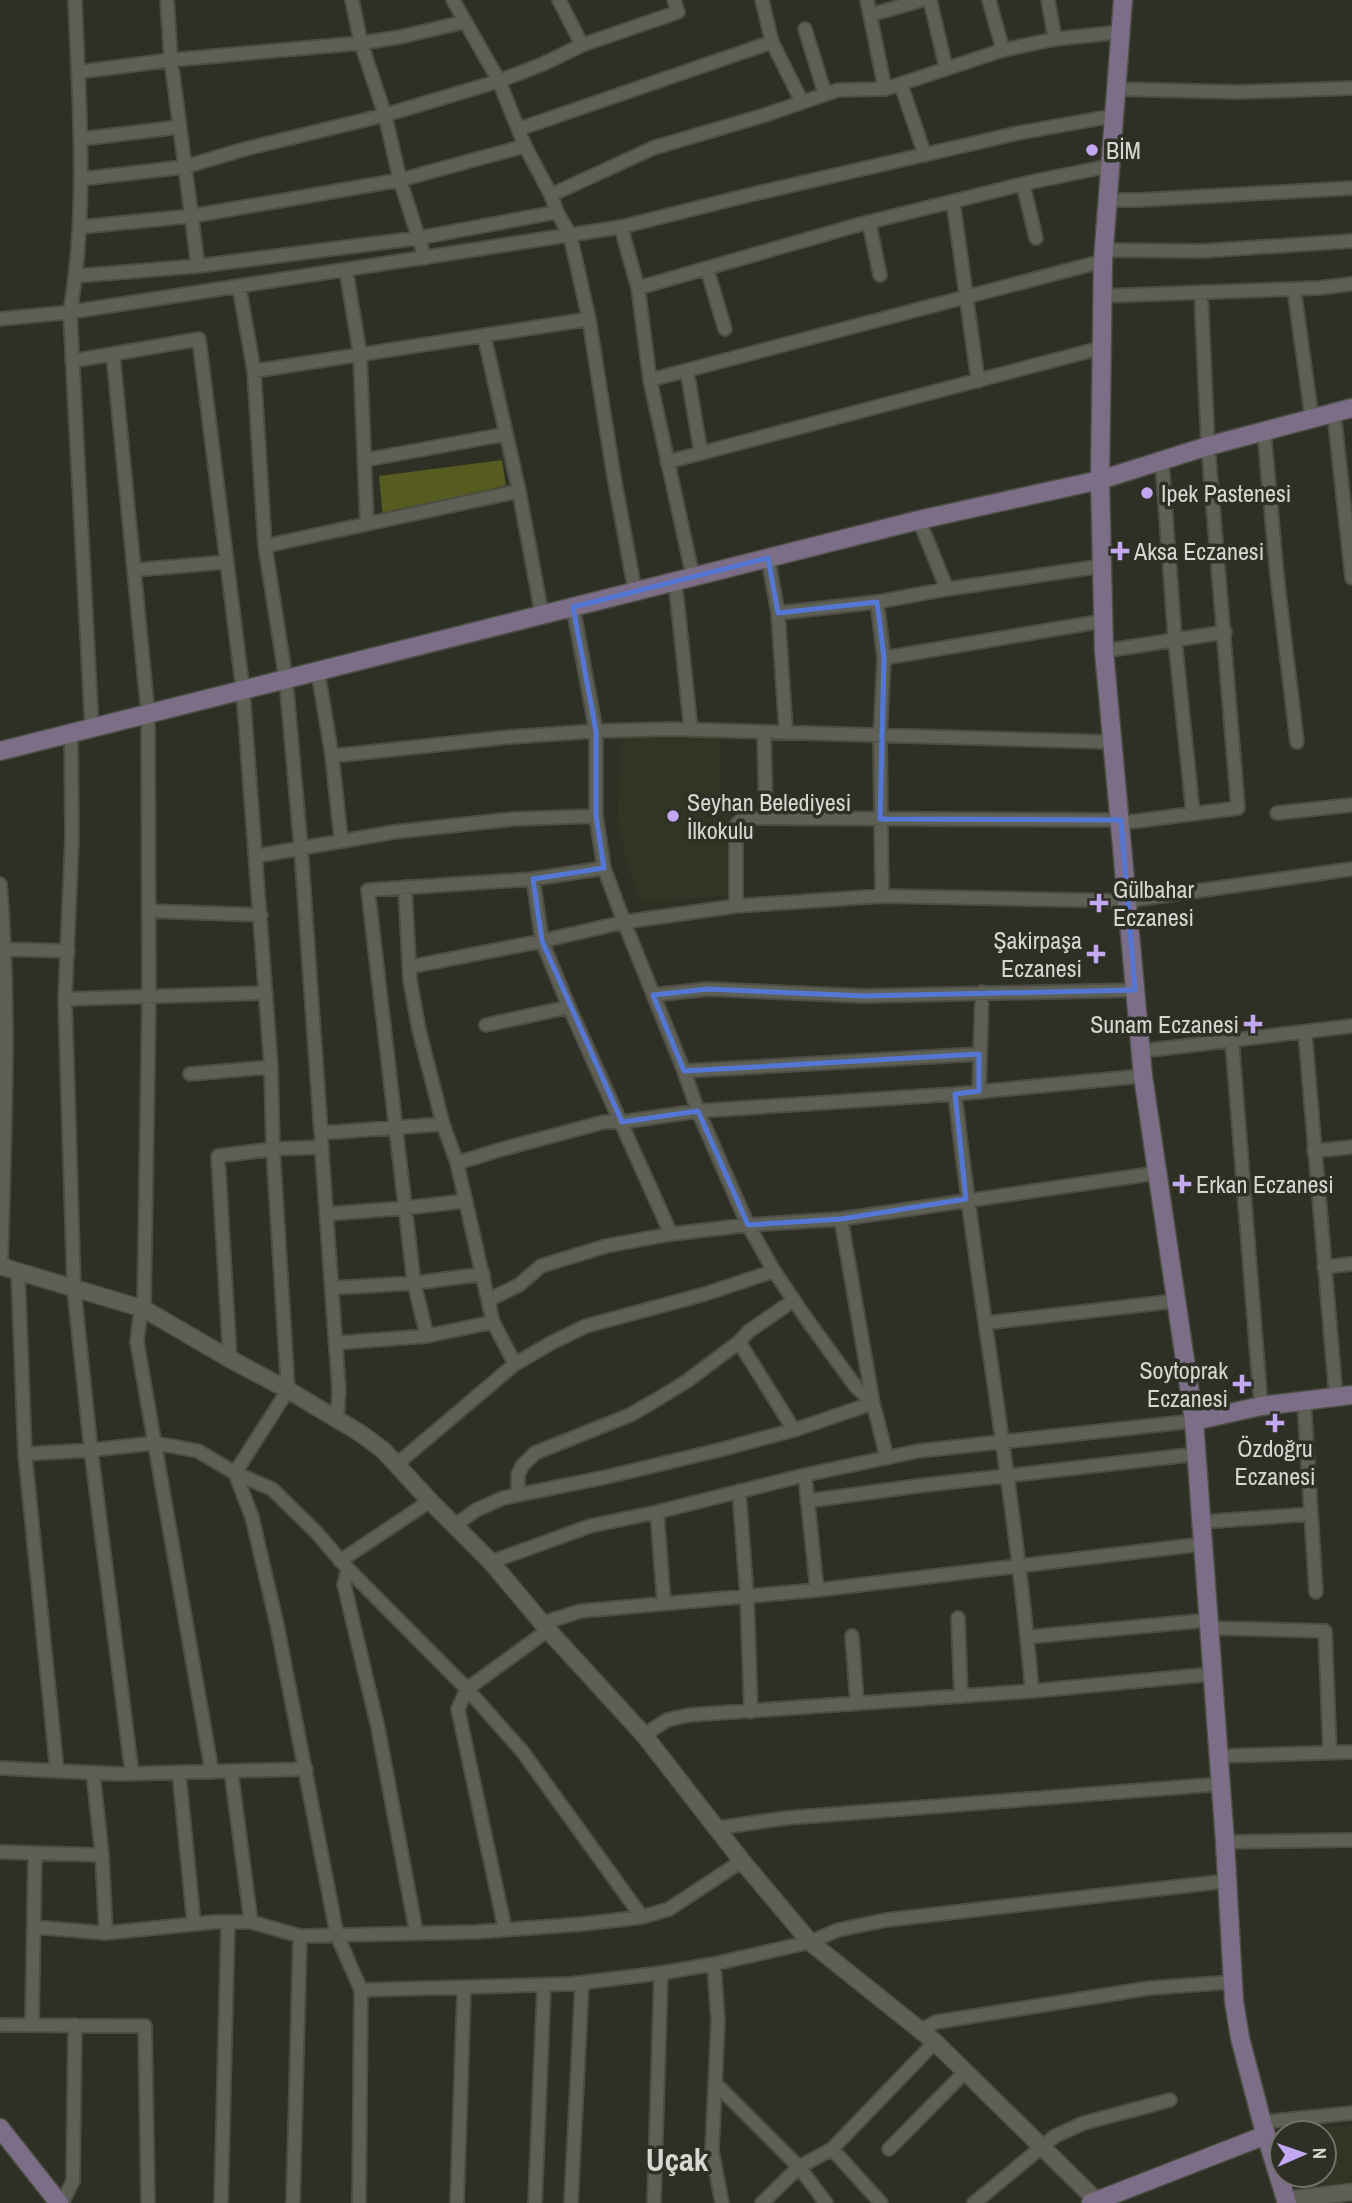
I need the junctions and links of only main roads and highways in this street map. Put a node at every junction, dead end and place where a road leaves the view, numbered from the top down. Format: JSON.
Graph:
{"nodes":[{"id":1,"x":1124,"y":0,"type":"edge"},
{"id":2,"x":1352,"y":408,"type":"edge"},
{"id":3,"x":1100,"y":480,"type":"junction"},
{"id":4,"x":0,"y":751,"type":"edge"},
{"id":5,"x":1344,"y":1396,"type":"edge"},
{"id":6,"x":1194,"y":1421,"type":"junction"},
{"id":7,"x":0,"y":2128,"type":"edge"},
{"id":8,"x":1264,"y":2129,"type":"junction"},
{"id":9,"x":1287,"y":2201,"type":"edge"},
{"id":10,"x":1096,"y":2202,"type":"edge"},
{"id":11,"x":60,"y":2203,"type":"edge"}],
"edges":[{"from":1,"to":3,"type":"main road"},
{"from":2,"to":3,"type":"main road"},
{"from":3,"to":4,"type":"main road"},
{"from":3,"to":6,"type":"main road"},
{"from":5,"to":6,"type":"main road"},
{"from":6,"to":8,"type":"main road"},
{"from":7,"to":11,"type":"main road"},
{"from":8,"to":9,"type":"main road"},
{"from":8,"to":10,"type":"main road"}]}
